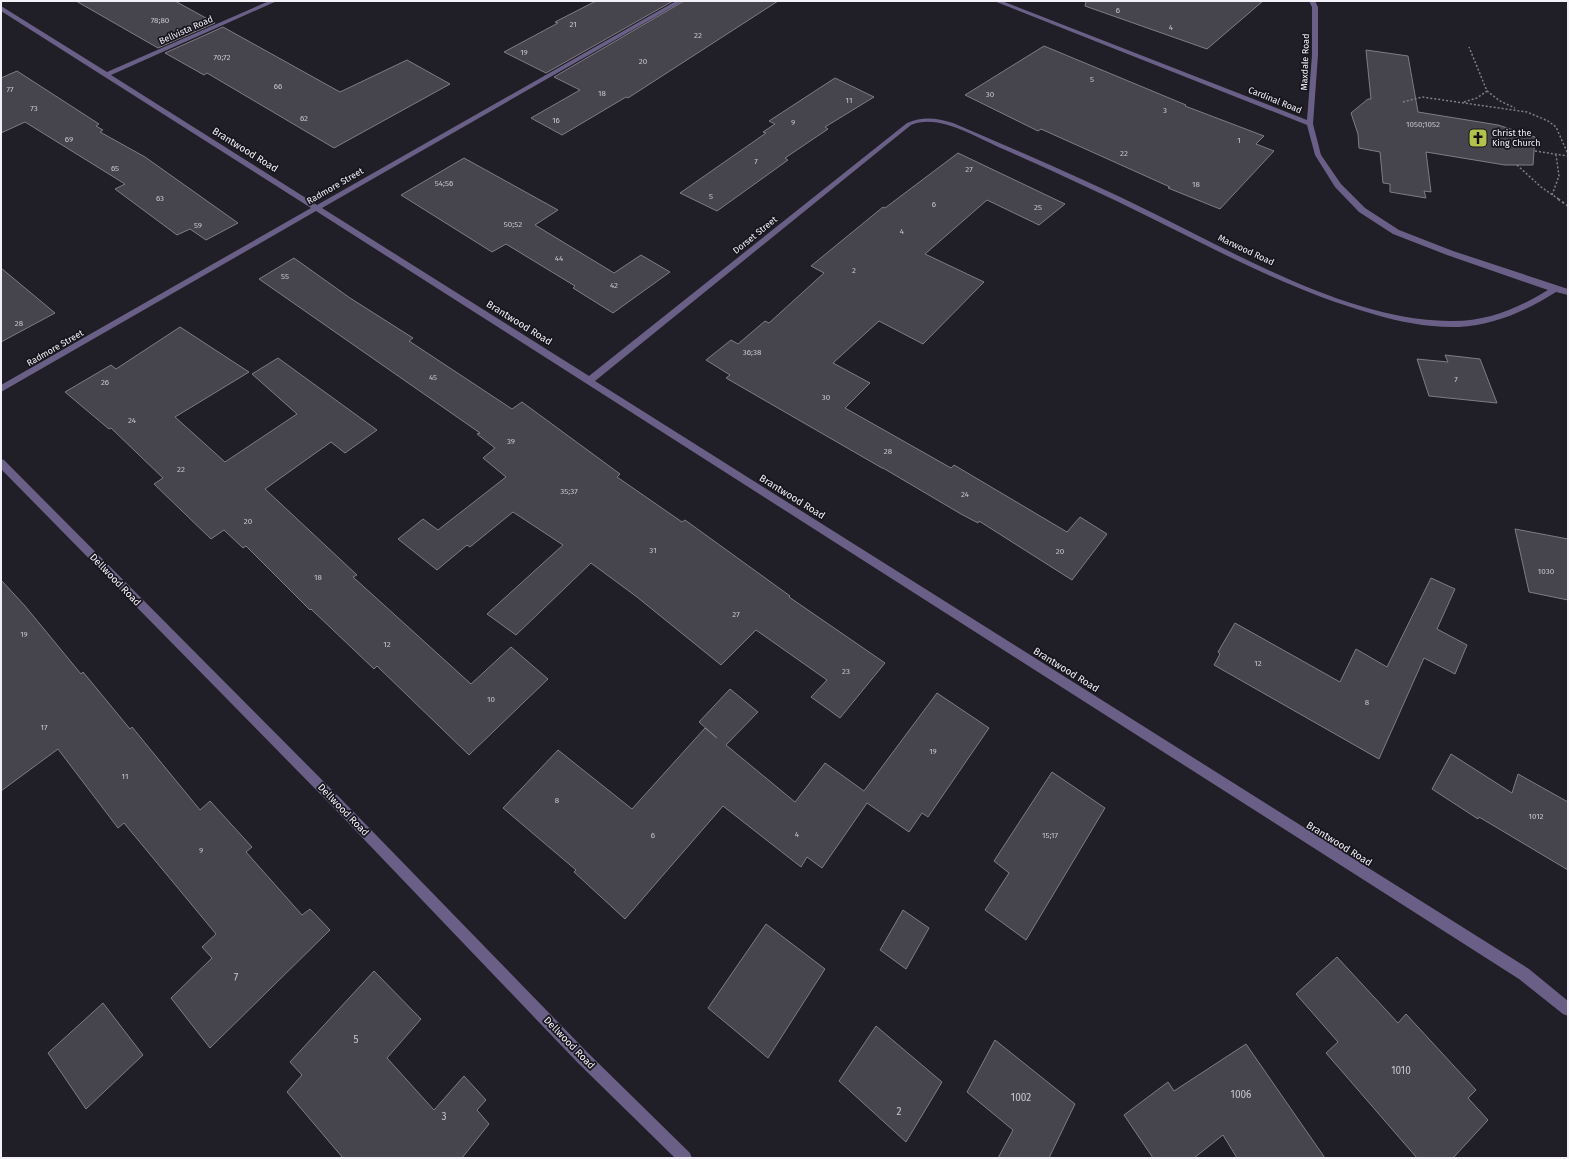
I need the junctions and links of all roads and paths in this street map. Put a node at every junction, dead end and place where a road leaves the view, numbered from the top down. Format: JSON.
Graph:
{"nodes":[{"id":1,"x":274,"y":1,"type":"edge"},
{"id":2,"x":680,"y":1,"type":"edge"},
{"id":3,"x":997,"y":1,"type":"edge"},
{"id":4,"x":1312,"y":1,"type":"edge"},
{"id":5,"x":1,"y":8,"type":"edge"},
{"id":6,"x":1469,"y":47,"type":"dead end"},
{"id":7,"x":106,"y":74,"type":"junction"},
{"id":8,"x":1488,"y":91,"type":"junction"},
{"id":9,"x":1403,"y":102,"type":"dead end"},
{"id":10,"x":1462,"y":102,"type":"junction"},
{"id":11,"x":1517,"y":110,"type":"junction"},
{"id":12,"x":939,"y":120,"type":"joint"},
{"id":13,"x":1310,"y":124,"type":"junction"},
{"id":14,"x":1535,"y":151,"type":"dead end"},
{"id":15,"x":1556,"y":154,"type":"junction"},
{"id":16,"x":1568,"y":155,"type":"edge"},
{"id":17,"x":1517,"y":165,"type":"dead end"},
{"id":18,"x":1552,"y":195,"type":"junction"},
{"id":19,"x":1568,"y":206,"type":"edge"},
{"id":20,"x":316,"y":208,"type":"junction"},
{"id":21,"x":1555,"y":289,"type":"junction"},
{"id":22,"x":1568,"y":292,"type":"edge"},
{"id":23,"x":589,"y":381,"type":"junction"},
{"id":24,"x":1,"y":389,"type":"edge"},
{"id":25,"x":1,"y":463,"type":"edge"},
{"id":26,"x":1568,"y":1009,"type":"edge"},
{"id":27,"x":685,"y":1158,"type":"edge"}],
"edges":[{"from":1,"to":7,"type":"street","name":"Bellvista Road"},
{"from":2,"to":20,"type":"street","name":"Radmore Street"},
{"from":3,"to":13,"type":"street","name":"Cardinal Road"},
{"from":4,"to":13,"type":"street","name":"Maxdale Road"},
{"from":5,"to":7,"type":"street","name":"Brantwood Road"},
{"from":6,"to":8,"type":"path"},
{"from":7,"to":20,"type":"street","name":"Brantwood Road"},
{"from":8,"to":10,"type":"path"},
{"from":8,"to":11,"type":"path"},
{"from":9,"to":10,"type":"path"},
{"from":10,"to":11,"type":"path"},
{"from":11,"to":16,"type":"path"},
{"from":12,"to":21,"type":"street","name":"Marwood Road"},
{"from":12,"to":23,"type":"street","name":"Dorset Street"},
{"from":13,"to":21,"type":"street","name":"Cardinal Road"},
{"from":14,"to":15,"type":"path"},
{"from":15,"to":16,"type":"path"},
{"from":15,"to":18,"type":"path"},
{"from":17,"to":18,"type":"path"},
{"from":18,"to":19,"type":"path"},
{"from":20,"to":23,"type":"street","name":"Brantwood Road"},
{"from":20,"to":24,"type":"street","name":"Radmore Street"},
{"from":21,"to":22,"type":"street","name":"Cardinal Road"},
{"from":23,"to":26,"type":"street","name":"Brantwood Road"},
{"from":25,"to":27,"type":"street","name":"Dellwood Road"}]}
